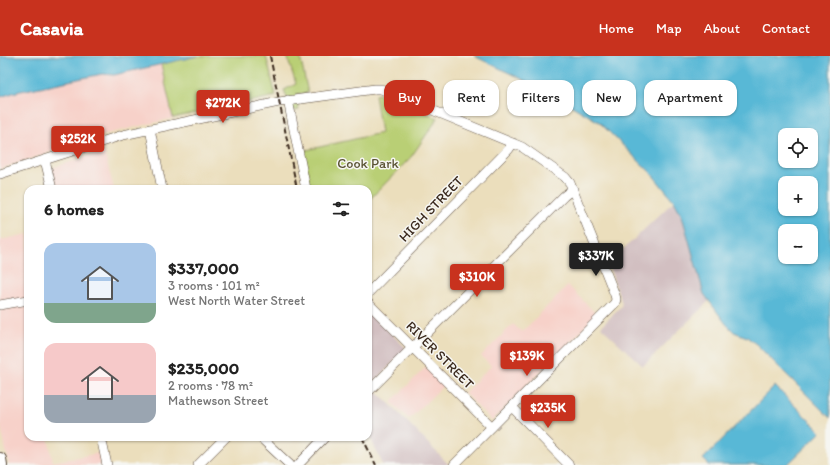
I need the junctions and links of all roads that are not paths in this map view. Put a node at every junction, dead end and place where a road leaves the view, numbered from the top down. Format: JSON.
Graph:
{"nodes":[{"id":1,"x":288,"y":100,"type":"junction"},
{"id":2,"x":150,"y":130,"type":"junction"},
{"id":3,"x":513,"y":143,"type":"junction"},
{"id":4,"x":45,"y":160,"type":"junction"},
{"id":5,"x":0,"y":174,"type":"edge"},
{"id":6,"x":51,"y":185,"type":"edge"},
{"id":7,"x":161,"y":185,"type":"edge"},
{"id":8,"x":305,"y":185,"type":"edge"},
{"id":9,"x":573,"y":189,"type":"junction"},
{"id":10,"x":372,"y":289,"type":"edge"},
{"id":11,"x":24,"y":301,"type":"edge"},
{"id":12,"x":0,"y":305,"type":"edge"},
{"id":13,"x":372,"y":307,"type":"edge"},
{"id":14,"x":413,"y":348,"type":"junction"},
{"id":15,"x":372,"y":388,"type":"edge"},
{"id":16,"x":512,"y":407,"type":"junction"},
{"id":17,"x":492,"y":427,"type":"junction"},
{"id":18,"x":102,"y":441,"type":"edge"},
{"id":19,"x":222,"y":441,"type":"edge"},
{"id":20,"x":264,"y":441,"type":"edge"},
{"id":21,"x":321,"y":441,"type":"edge"},
{"id":22,"x":0,"y":459,"type":"edge"},
{"id":23,"x":1,"y":465,"type":"edge"},
{"id":24,"x":107,"y":465,"type":"edge"},
{"id":25,"x":198,"y":465,"type":"edge"},
{"id":26,"x":290,"y":465,"type":"edge"},
{"id":27,"x":298,"y":465,"type":"edge"},
{"id":28,"x":454,"y":465,"type":"edge"},
{"id":29,"x":569,"y":465,"type":"edge"}],
"edges":[{"from":1,"to":2,"type":"street"},
{"from":1,"to":3,"type":"street"},
{"from":1,"to":8,"type":"street"},
{"from":2,"to":4,"type":"street"},
{"from":2,"to":7,"type":"street"},
{"from":3,"to":9,"type":"street"},
{"from":3,"to":10,"type":"street","name":"HIGH STREET"},
{"from":4,"to":5,"type":"street"},
{"from":4,"to":6,"type":"street"},
{"from":9,"to":14,"type":"street"},
{"from":9,"to":16,"type":"street"},
{"from":11,"to":12,"type":"street"},
{"from":13,"to":14,"type":"street","name":"RIVER STREET"},
{"from":14,"to":15,"type":"street"},
{"from":14,"to":17,"type":"street","name":"RIVER STREET"},
{"from":16,"to":17,"type":"street"},
{"from":16,"to":29,"type":"street"},
{"from":17,"to":28,"type":"street"},
{"from":18,"to":24,"type":"street"},
{"from":19,"to":25,"type":"street"},
{"from":20,"to":26,"type":"street"},
{"from":21,"to":27,"type":"street"},
{"from":22,"to":23,"type":"main road"}]}
